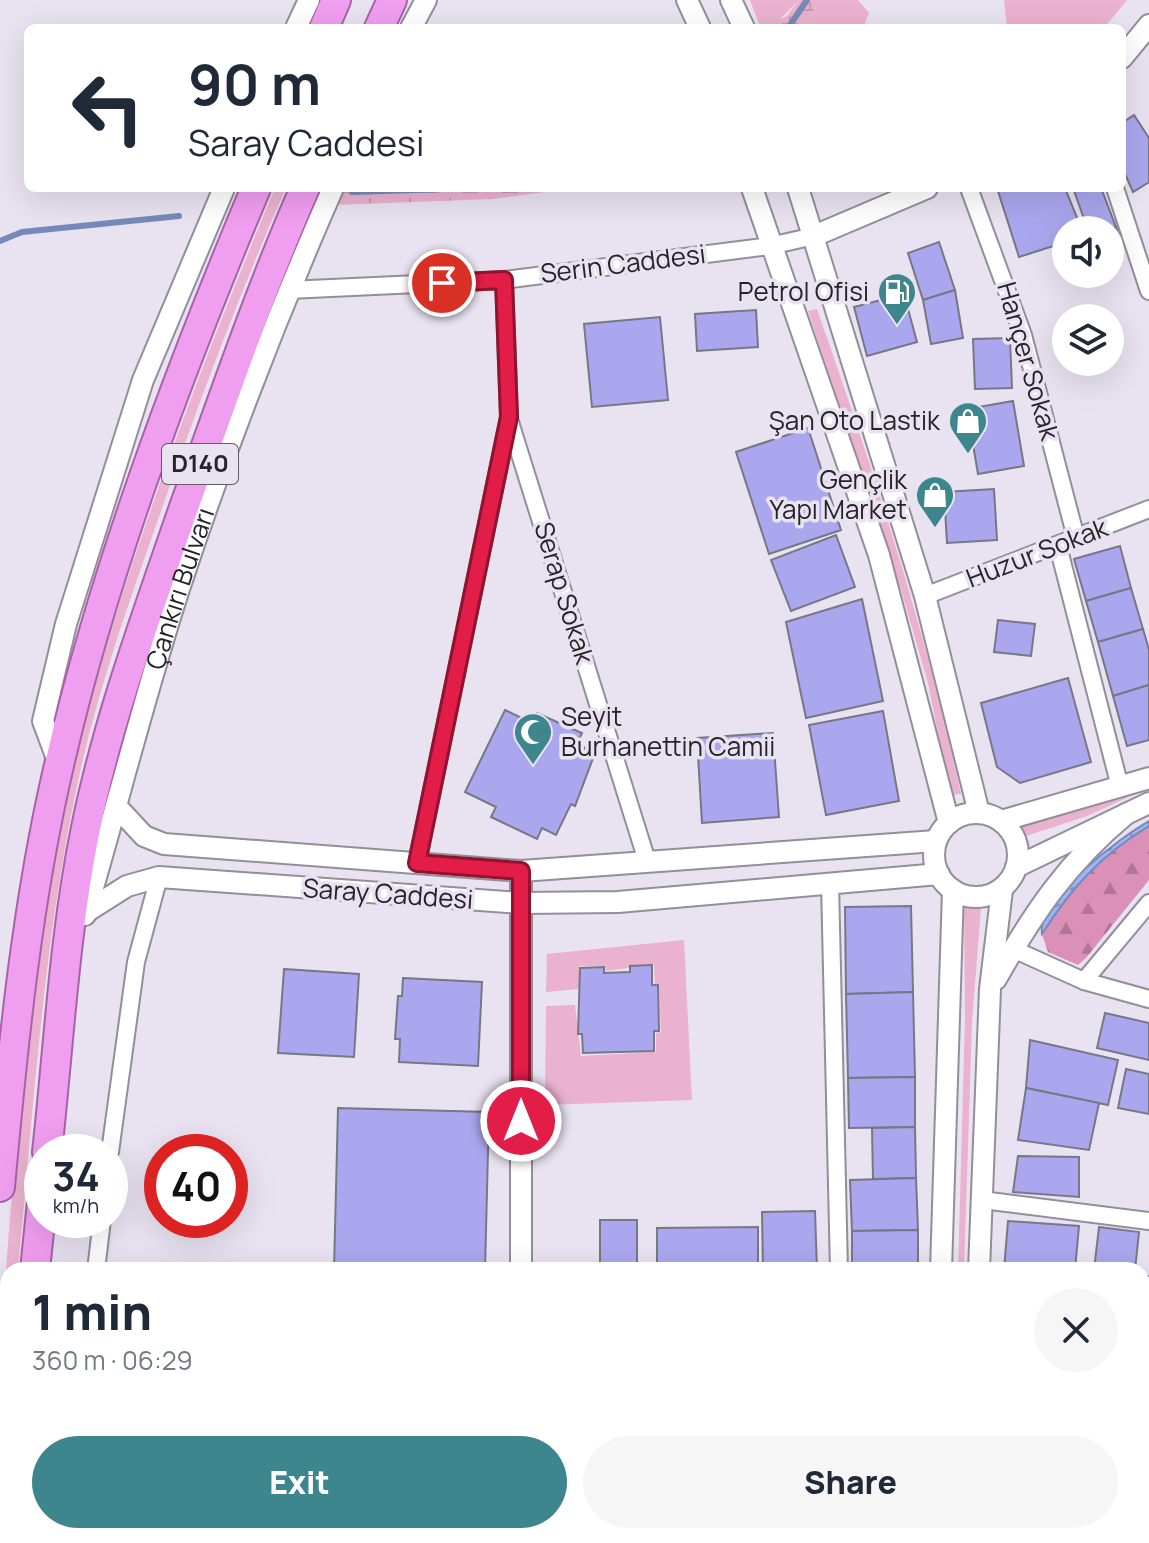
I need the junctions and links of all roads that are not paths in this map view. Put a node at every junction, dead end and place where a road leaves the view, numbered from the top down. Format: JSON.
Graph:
{"nodes":[{"id":1,"x":309,"y":0,"type":"edge"},
{"id":2,"x":336,"y":0,"type":"edge"},
{"id":3,"x":392,"y":0,"type":"edge"},
{"id":4,"x":426,"y":0,"type":"edge"},
{"id":5,"x":687,"y":0,"type":"edge"},
{"id":6,"x":731,"y":0,"type":"edge"},
{"id":7,"x":298,"y":24,"type":"edge"},
{"id":8,"x":326,"y":24,"type":"edge"},
{"id":9,"x":381,"y":24,"type":"edge"},
{"id":10,"x":413,"y":24,"type":"edge"},
{"id":11,"x":698,"y":24,"type":"edge"},
{"id":12,"x":742,"y":24,"type":"edge"},
{"id":13,"x":1149,"y":25,"type":"edge"},
{"id":14,"x":1126,"y":53,"type":"edge"},
{"id":15,"x":222,"y":192,"type":"edge"},
{"id":16,"x":254,"y":192,"type":"edge"},
{"id":17,"x":303,"y":192,"type":"edge"},
{"id":18,"x":331,"y":192,"type":"edge"},
{"id":19,"x":753,"y":192,"type":"edge"},
{"id":20,"x":799,"y":192,"type":"edge"},
{"id":21,"x":918,"y":192,"type":"edge"},
{"id":22,"x":970,"y":192,"type":"edge"},
{"id":23,"x":1116,"y":192,"type":"edge"},
{"id":24,"x":814,"y":236,"type":"junction"},
{"id":25,"x":770,"y":246,"type":"junction"},
{"id":26,"x":504,"y":280,"type":"junction"},
{"id":27,"x":288,"y":290,"type":"junction"},
{"id":28,"x":1149,"y":291,"type":"edge"},
{"id":29,"x":509,"y":417,"type":"junction"},
{"id":30,"x":1149,"y":509,"type":"edge"},
{"id":31,"x":1076,"y":538,"type":"junction"},
{"id":32,"x":1058,"y":546,"type":"junction"},
{"id":33,"x":925,"y":596,"type":"junction"},
{"id":34,"x":59,"y":764,"type":"junction"},
{"id":35,"x":1149,"y":778,"type":"edge"},
{"id":36,"x":1120,"y":787,"type":"junction"},
{"id":37,"x":1149,"y":803,"type":"edge"},
{"id":38,"x":117,"y":807,"type":"junction"},
{"id":39,"x":979,"y":813,"type":"junction"},
{"id":40,"x":1126,"y":814,"type":"junction"},
{"id":41,"x":1001,"y":821,"type":"junction"},
{"id":42,"x":949,"y":823,"type":"junction"},
{"id":43,"x":936,"y":841,"type":"junction"},
{"id":44,"x":647,"y":861,"type":"junction"},
{"id":45,"x":417,"y":863,"type":"junction"},
{"id":46,"x":1016,"y":867,"type":"junction"},
{"id":47,"x":521,"y":871,"type":"junction"},
{"id":48,"x":939,"y":874,"type":"junction"},
{"id":49,"x":159,"y":877,"type":"junction"},
{"id":50,"x":830,"y":883,"type":"junction"},
{"id":51,"x":953,"y":890,"type":"junction"},
{"id":52,"x":1002,"y":890,"type":"junction"},
{"id":53,"x":521,"y":903,"type":"junction"},
{"id":54,"x":1149,"y":903,"type":"edge"},
{"id":55,"x":86,"y":912,"type":"junction"},
{"id":56,"x":1013,"y":949,"type":"junction"},
{"id":57,"x":1084,"y":981,"type":"junction"},
{"id":58,"x":990,"y":989,"type":"junction"},
{"id":59,"x":1149,"y":999,"type":"edge"},
{"id":60,"x":61,"y":1000,"type":"junction"},
{"id":61,"x":49,"y":1134,"type":"edge"},
{"id":62,"x":112,"y":1134,"type":"edge"},
{"id":63,"x":0,"y":1187,"type":"edge"},
{"id":64,"x":982,"y":1200,"type":"junction"},
{"id":65,"x":1149,"y":1221,"type":"edge"},
{"id":66,"x":38,"y":1238,"type":"edge"},
{"id":67,"x":100,"y":1238,"type":"edge"},
{"id":68,"x":36,"y":1262,"type":"edge"},
{"id":69,"x":97,"y":1262,"type":"edge"},
{"id":70,"x":521,"y":1262,"type":"edge"},
{"id":71,"x":839,"y":1262,"type":"edge"},
{"id":72,"x":941,"y":1262,"type":"edge"},
{"id":73,"x":979,"y":1262,"type":"edge"}],
"edges":[{"from":1,"to":7,"type":"street"},
{"from":2,"to":8,"type":"highway"},
{"from":3,"to":9,"type":"highway"},
{"from":4,"to":10,"type":"street"},
{"from":5,"to":11,"type":"street"},
{"from":6,"to":12,"type":"street"},
{"from":13,"to":14,"type":"street"},
{"from":15,"to":34,"type":"street"},
{"from":16,"to":34,"type":"highway","number":"D140"},
{"from":17,"to":60,"type":"highway","name":"Çankırı Bulvarı","number":"D140"},
{"from":18,"to":27,"type":"street","name":"Çankırı Bulvarı"},
{"from":19,"to":25,"type":"street"},
{"from":20,"to":24,"type":"street"},
{"from":21,"to":24,"type":"street"},
{"from":22,"to":31,"type":"street","name":"Hançer Sokak"},
{"from":23,"to":28,"type":"street"},
{"from":24,"to":25,"type":"street","name":"Serin Caddesi"},
{"from":24,"to":33,"type":"street"},
{"from":25,"to":26,"type":"street","name":"Serin Caddesi"},
{"from":25,"to":42,"type":"street"},
{"from":26,"to":27,"type":"street","name":"Serin Caddesi"},
{"from":26,"to":29,"type":"street"},
{"from":27,"to":38,"type":"street","name":"Çankırı Bulvarı"},
{"from":29,"to":44,"type":"street","name":"Serap Sokak"},
{"from":29,"to":45,"type":"street"},
{"from":30,"to":31,"type":"street","name":"Huzur Sokak"},
{"from":31,"to":32,"type":"street","name":"Huzur Sokak"},
{"from":32,"to":33,"type":"street","name":"Huzur Sokak"},
{"from":32,"to":36,"type":"street"},
{"from":33,"to":39,"type":"street"},
{"from":34,"to":63,"type":"highway","number":"D140"},
{"from":35,"to":36,"type":"street"},
{"from":36,"to":41,"type":"street"},
{"from":37,"to":40,"type":"street"},
{"from":38,"to":45,"type":"street","name":"Saray Caddesi"},
{"from":38,"to":55,"type":"street","name":"Çankırı Bulvarı"},
{"from":39,"to":41,"type":"street"},
{"from":39,"to":42,"type":"street"},
{"from":40,"to":46,"type":"street"},
{"from":40,"to":56,"type":"street"},
{"from":41,"to":46,"type":"street"},
{"from":42,"to":43,"type":"street"},
{"from":43,"to":44,"type":"street","name":"Saray Caddesi"},
{"from":43,"to":48,"type":"street"},
{"from":44,"to":47,"type":"street","name":"Saray Caddesi"},
{"from":45,"to":47,"type":"street","name":"Saray Caddesi"},
{"from":46,"to":52,"type":"street"},
{"from":47,"to":53,"type":"street"},
{"from":48,"to":50,"type":"street","name":"Saray Caddesi"},
{"from":48,"to":51,"type":"street"},
{"from":49,"to":53,"type":"street","name":"Saray Caddesi"},
{"from":49,"to":55,"type":"street","name":"Saray Caddesi"},
{"from":49,"to":62,"type":"street"},
{"from":50,"to":53,"type":"street","name":"Saray Caddesi"},
{"from":50,"to":71,"type":"street"},
{"from":51,"to":52,"type":"street"},
{"from":51,"to":72,"type":"street"},
{"from":52,"to":58,"type":"street"},
{"from":53,"to":70,"type":"street"},
{"from":54,"to":57,"type":"street"},
{"from":55,"to":60,"type":"street","name":"Çankırı Bulvarı"},
{"from":56,"to":57,"type":"street"},
{"from":56,"to":58,"type":"street"},
{"from":57,"to":59,"type":"street"},
{"from":58,"to":64,"type":"street"},
{"from":60,"to":61,"type":"highway","name":"Çankırı Bulvarı","number":"D140"},
{"from":64,"to":65,"type":"street"},
{"from":64,"to":73,"type":"street"},
{"from":66,"to":68,"type":"highway"},
{"from":67,"to":69,"type":"street"}]}
